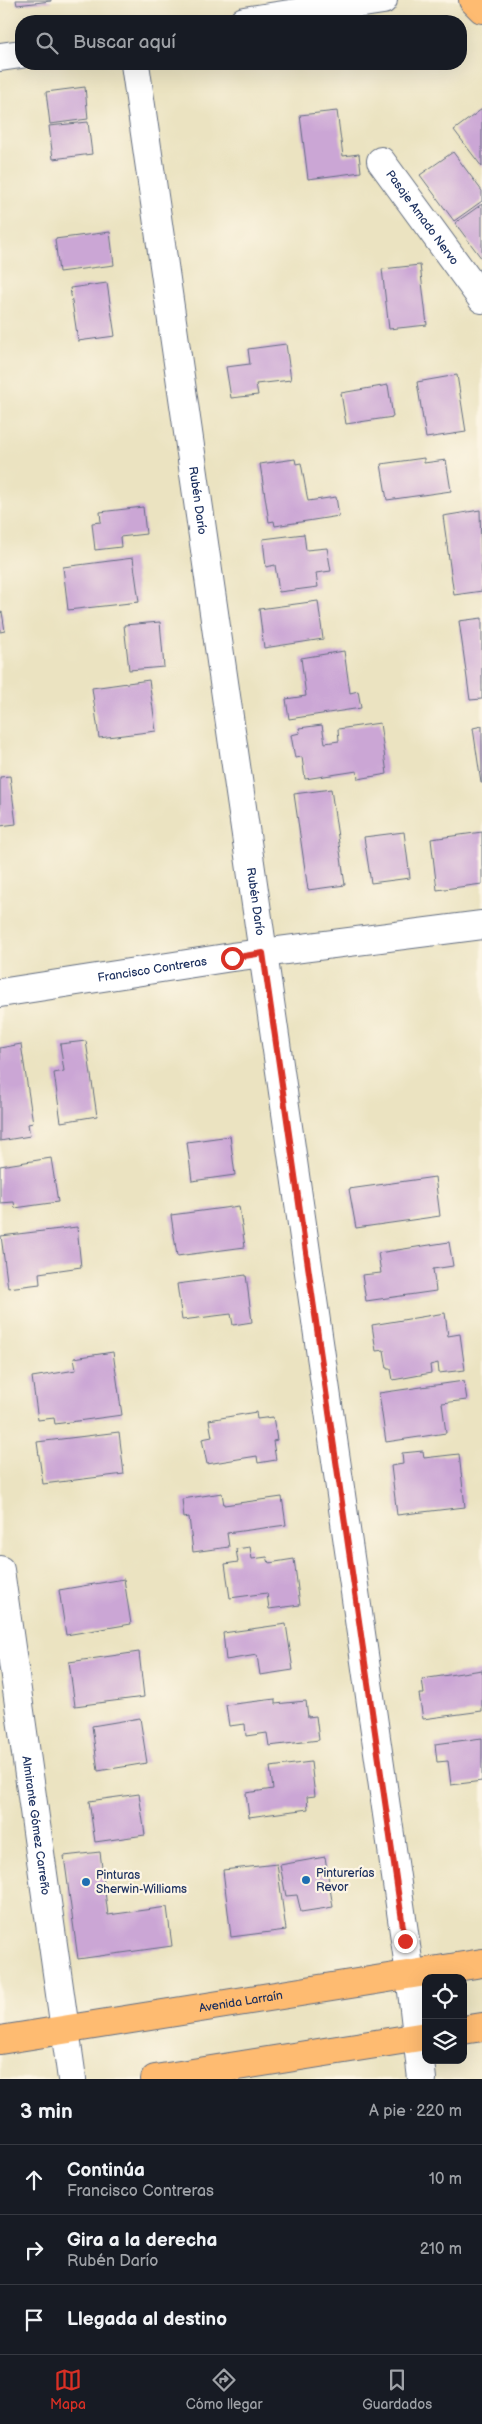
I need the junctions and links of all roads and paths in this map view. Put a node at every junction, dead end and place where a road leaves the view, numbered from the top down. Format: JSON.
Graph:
{"nodes":[{"id":1,"x":383,"y":0,"type":"edge"},
{"id":2,"x":473,"y":0,"type":"edge"},
{"id":3,"x":482,"y":9,"type":"edge"},
{"id":4,"x":284,"y":15,"type":"edge"},
{"id":5,"x":15,"y":55,"type":"edge"},
{"id":6,"x":0,"y":57,"type":"edge"},
{"id":7,"x":135,"y":70,"type":"edge"},
{"id":8,"x":381,"y":161,"type":"dead end"},
{"id":9,"x":482,"y":299,"type":"edge"},
{"id":10,"x":482,"y":925,"type":"edge"},
{"id":11,"x":263,"y":953,"type":"junction"},
{"id":12,"x":0,"y":993,"type":"edge"},
{"id":13,"x":0,"y":1570,"type":"edge"},
{"id":14,"x":482,"y":1964,"type":"edge"},
{"id":15,"x":410,"y":1974,"type":"junction"},
{"id":16,"x":482,"y":2028,"type":"edge"},
{"id":17,"x":65,"y":2030,"type":"junction"},
{"id":18,"x":467,"y":2030,"type":"edge"},
{"id":19,"x":422,"y":2037,"type":"edge"},
{"id":20,"x":0,"y":2040,"type":"edge"},
{"id":21,"x":422,"y":2064,"type":"edge"},
{"id":22,"x":72,"y":2079,"type":"edge"},
{"id":23,"x":155,"y":2079,"type":"edge"},
{"id":24,"x":422,"y":2079,"type":"edge"}],
"edges":[{"from":1,"to":4,"type":"street"},
{"from":2,"to":3,"type":"main road"},
{"from":5,"to":6,"type":"street"},
{"from":7,"to":11,"type":"street","name":"Rubén Darío"},
{"from":8,"to":9,"type":"street","name":"Pasaje Amado Nervo"},
{"from":10,"to":11,"type":"street","name":"Francisco Contreras"},
{"from":11,"to":12,"type":"street","name":"Francisco Contreras"},
{"from":11,"to":15,"type":"street","name":"Rubén Darío"},
{"from":13,"to":17,"type":"street","name":"Almirante Gómez Carreño"},
{"from":14,"to":15,"type":"main road","name":"Avenida Larraín"},
{"from":15,"to":17,"type":"main road","name":"Avenida Larraín"},
{"from":15,"to":19,"type":"street","name":"Rubén Darío"},
{"from":16,"to":18,"type":"main road"},
{"from":17,"to":20,"type":"main road","name":"Avenida Larraín"},
{"from":17,"to":22,"type":"street","name":"Almirante Gómez Carreño"},
{"from":19,"to":23,"type":"main road"},
{"from":21,"to":24,"type":"street","name":"Rubén Darío"}]}
